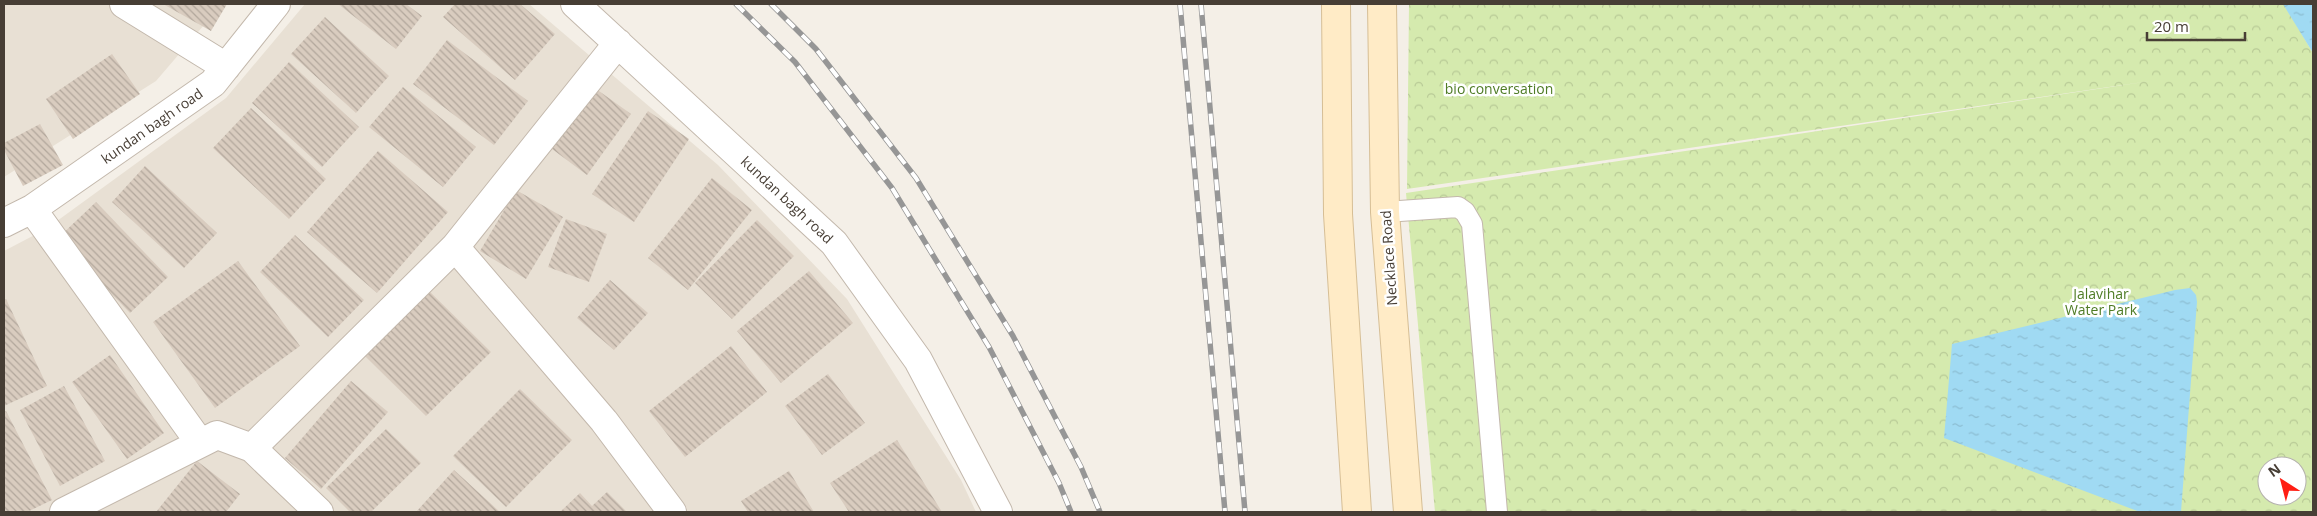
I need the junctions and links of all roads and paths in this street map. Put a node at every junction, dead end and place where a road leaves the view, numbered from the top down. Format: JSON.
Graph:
{"nodes":[{"id":1,"x":124,"y":4,"type":"edge"},
{"id":2,"x":276,"y":4,"type":"edge"},
{"id":3,"x":575,"y":4,"type":"edge"},
{"id":4,"x":1336,"y":4,"type":"edge"},
{"id":5,"x":1382,"y":4,"type":"edge"},
{"id":6,"x":618,"y":43,"type":"junction"},
{"id":7,"x":226,"y":67,"type":"junction"},
{"id":8,"x":32,"y":209,"type":"junction"},
{"id":9,"x":1385,"y":212,"type":"junction"},
{"id":10,"x":4,"y":223,"type":"edge"},
{"id":11,"x":455,"y":247,"type":"junction"},
{"id":12,"x":208,"y":439,"type":"junction"},
{"id":13,"x":252,"y":448,"type":"junction"},
{"id":14,"x":64,"y":512,"type":"edge"},
{"id":15,"x":319,"y":512,"type":"edge"},
{"id":16,"x":672,"y":512,"type":"edge"},
{"id":17,"x":998,"y":512,"type":"edge"},
{"id":18,"x":1357,"y":512,"type":"edge"},
{"id":19,"x":1408,"y":512,"type":"edge"},
{"id":20,"x":1497,"y":512,"type":"edge"}],
"edges":[{"from":1,"to":7,"type":"street"},
{"from":2,"to":7,"type":"street","name":"kundan bagh road"},
{"from":3,"to":6,"type":"street","name":"kundan bagh road"},
{"from":4,"to":18,"type":"main road"},
{"from":5,"to":9,"type":"main road","name":"Necklace Road"},
{"from":6,"to":11,"type":"street"},
{"from":6,"to":17,"type":"street","name":"kundan bagh road"},
{"from":7,"to":8,"type":"street","name":"kundan bagh road"},
{"from":8,"to":10,"type":"street","name":"kundan bagh road"},
{"from":8,"to":12,"type":"street"},
{"from":9,"to":19,"type":"main road","name":"Necklace Road"},
{"from":9,"to":20,"type":"lane"},
{"from":11,"to":13,"type":"street"},
{"from":11,"to":16,"type":"street"},
{"from":12,"to":13,"type":"street"},
{"from":12,"to":14,"type":"street"},
{"from":13,"to":15,"type":"street"}]}
